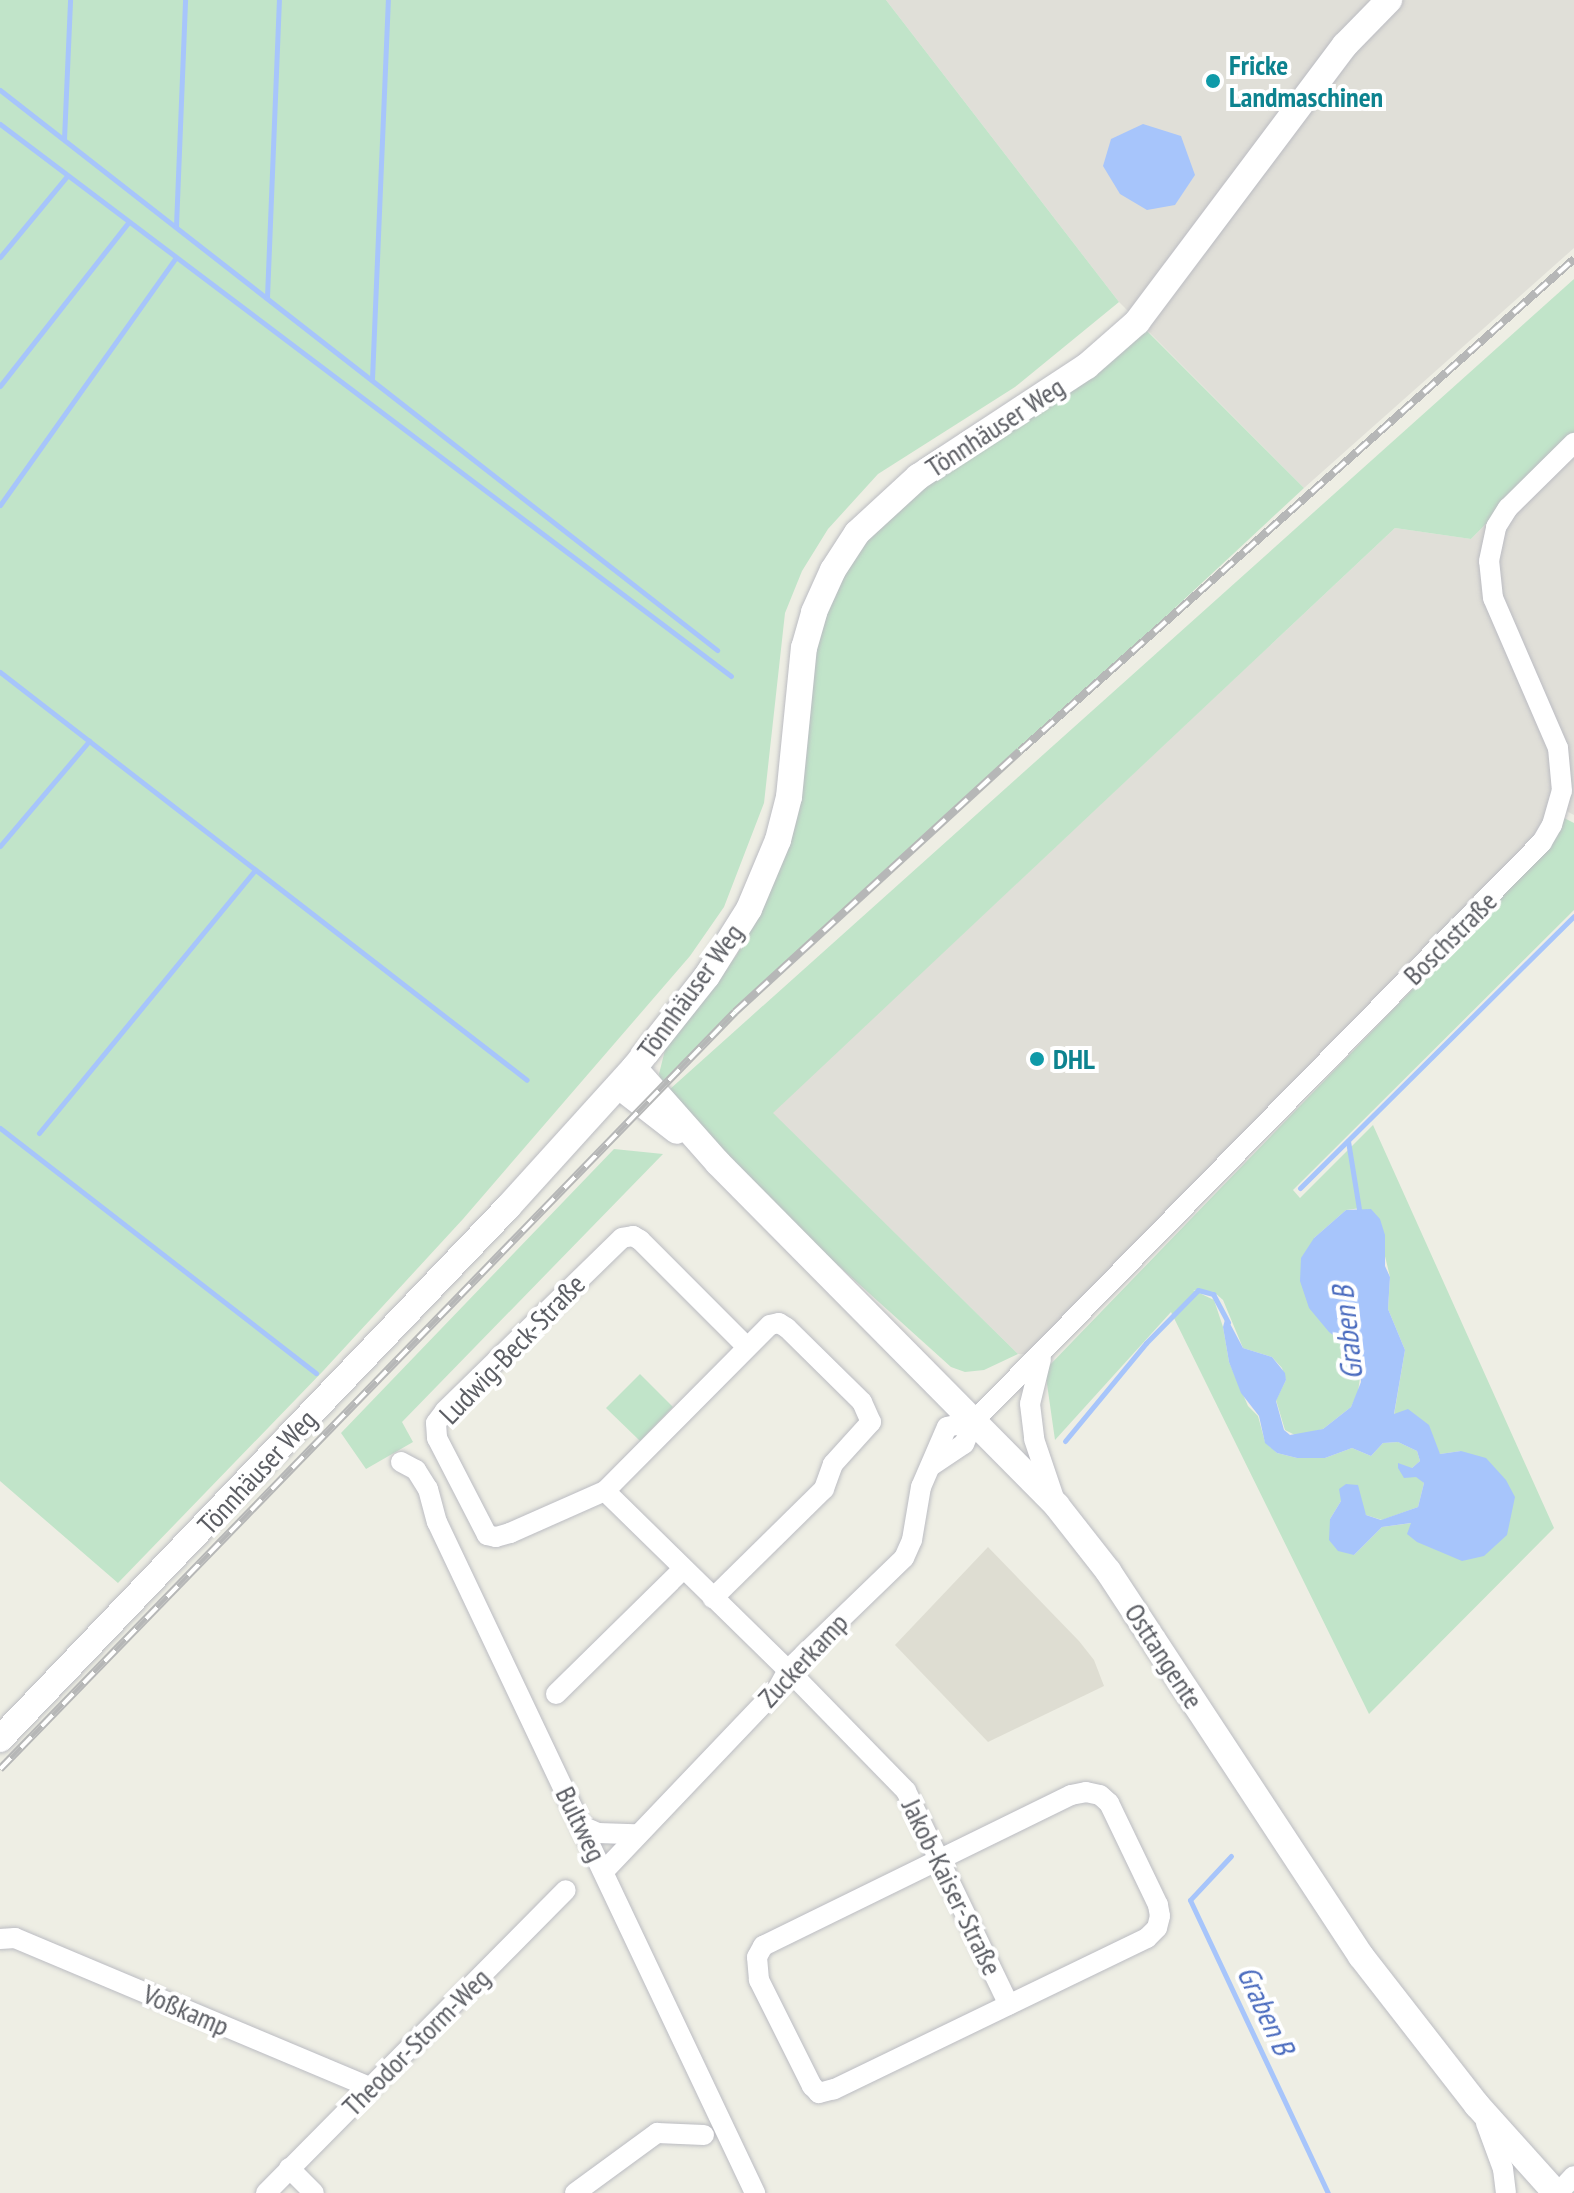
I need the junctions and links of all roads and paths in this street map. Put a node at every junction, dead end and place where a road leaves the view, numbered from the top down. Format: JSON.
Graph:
{"nodes":[{"id":1,"x":1389,"y":0,"type":"edge"},
{"id":2,"x":1574,"y":443,"type":"edge"},
{"id":3,"x":626,"y":1077,"type":"junction"},
{"id":4,"x":746,"y":1346,"type":"junction"},
{"id":5,"x":1042,"y":1355,"type":"junction"},
{"id":6,"x":974,"y":1421,"type":"junction"},
{"id":7,"x":401,"y":1462,"type":"dead end"},
{"id":8,"x":605,"y":1491,"type":"junction"},
{"id":9,"x":1057,"y":1506,"type":"junction"},
{"id":10,"x":683,"y":1569,"type":"junction"},
{"id":11,"x":713,"y":1598,"type":"junction"},
{"id":12,"x":788,"y":1670,"type":"junction"},
{"id":13,"x":556,"y":1694,"type":"dead end"},
{"id":14,"x":0,"y":1739,"type":"edge"},
{"id":15,"x":584,"y":1827,"type":"junction"},
{"id":16,"x":635,"y":1834,"type":"junction"},
{"id":17,"x":940,"y":1860,"type":"junction"},
{"id":18,"x":604,"y":1871,"type":"junction"},
{"id":19,"x":566,"y":1890,"type":"dead end"},
{"id":20,"x":0,"y":1939,"type":"edge"},
{"id":21,"x":1009,"y":2005,"type":"junction"},
{"id":22,"x":370,"y":2087,"type":"junction"},
{"id":23,"x":1477,"y":2105,"type":"junction"},
{"id":24,"x":704,"y":2135,"type":"dead end"},
{"id":25,"x":289,"y":2168,"type":"junction"},
{"id":26,"x":1574,"y":2176,"type":"edge"},
{"id":27,"x":266,"y":2193,"type":"edge"},
{"id":28,"x":314,"y":2193,"type":"edge"},
{"id":29,"x":575,"y":2193,"type":"edge"},
{"id":30,"x":755,"y":2193,"type":"edge"},
{"id":31,"x":1506,"y":2193,"type":"edge"},
{"id":32,"x":1557,"y":2193,"type":"edge"}],
"edges":[{"from":1,"to":3,"type":"main road","name":"Tönnhäuser Weg"},
{"from":2,"to":5,"type":"street","name":"Boschstraße"},
{"from":3,"to":6,"type":"main road","name":"Osttangente"},
{"from":3,"to":14,"type":"main road","name":"Tönnhäuser Weg"},
{"from":4,"to":8,"type":"street"},
{"from":4,"to":8,"type":"street","name":"Ludwig-Beck-Straße"},
{"from":4,"to":11,"type":"street"},
{"from":5,"to":6,"type":"street","name":"Boschstraße"},
{"from":5,"to":9,"type":"street","name":"Boschstraße"},
{"from":6,"to":9,"type":"main road","name":"Osttangente"},
{"from":6,"to":12,"type":"street","name":"Zuckerkamp"},
{"from":7,"to":15,"type":"street","name":"Bultweg"},
{"from":8,"to":10,"type":"street"},
{"from":9,"to":23,"type":"main road","name":"Osttangente"},
{"from":10,"to":11,"type":"street"},
{"from":10,"to":13,"type":"street"},
{"from":11,"to":12,"type":"street"},
{"from":12,"to":16,"type":"street","name":"Zuckerkamp"},
{"from":12,"to":17,"type":"street","name":"Jakob-Kaiser-Straße"},
{"from":15,"to":16,"type":"street"},
{"from":15,"to":18,"type":"street","name":"Bultweg"},
{"from":16,"to":18,"type":"street","name":"Zuckerkamp"},
{"from":17,"to":21,"type":"street","name":"Jakob-Kaiser-Straße"},
{"from":17,"to":21,"type":"street"},
{"from":17,"to":21,"type":"street"},
{"from":18,"to":30,"type":"street","name":"Bultweg"},
{"from":19,"to":22,"type":"street","name":"Theodor-Storm-Weg"},
{"from":20,"to":22,"type":"street","name":"Voßkamp"},
{"from":22,"to":25,"type":"street","name":"Theodor-Storm-Weg"},
{"from":23,"to":31,"type":"street"},
{"from":23,"to":32,"type":"main road","name":"Osttangente"},
{"from":24,"to":29,"type":"street"},
{"from":25,"to":27,"type":"street","name":"Theodor-Storm-Weg"},
{"from":25,"to":28,"type":"street"},
{"from":26,"to":32,"type":"street"}]}
